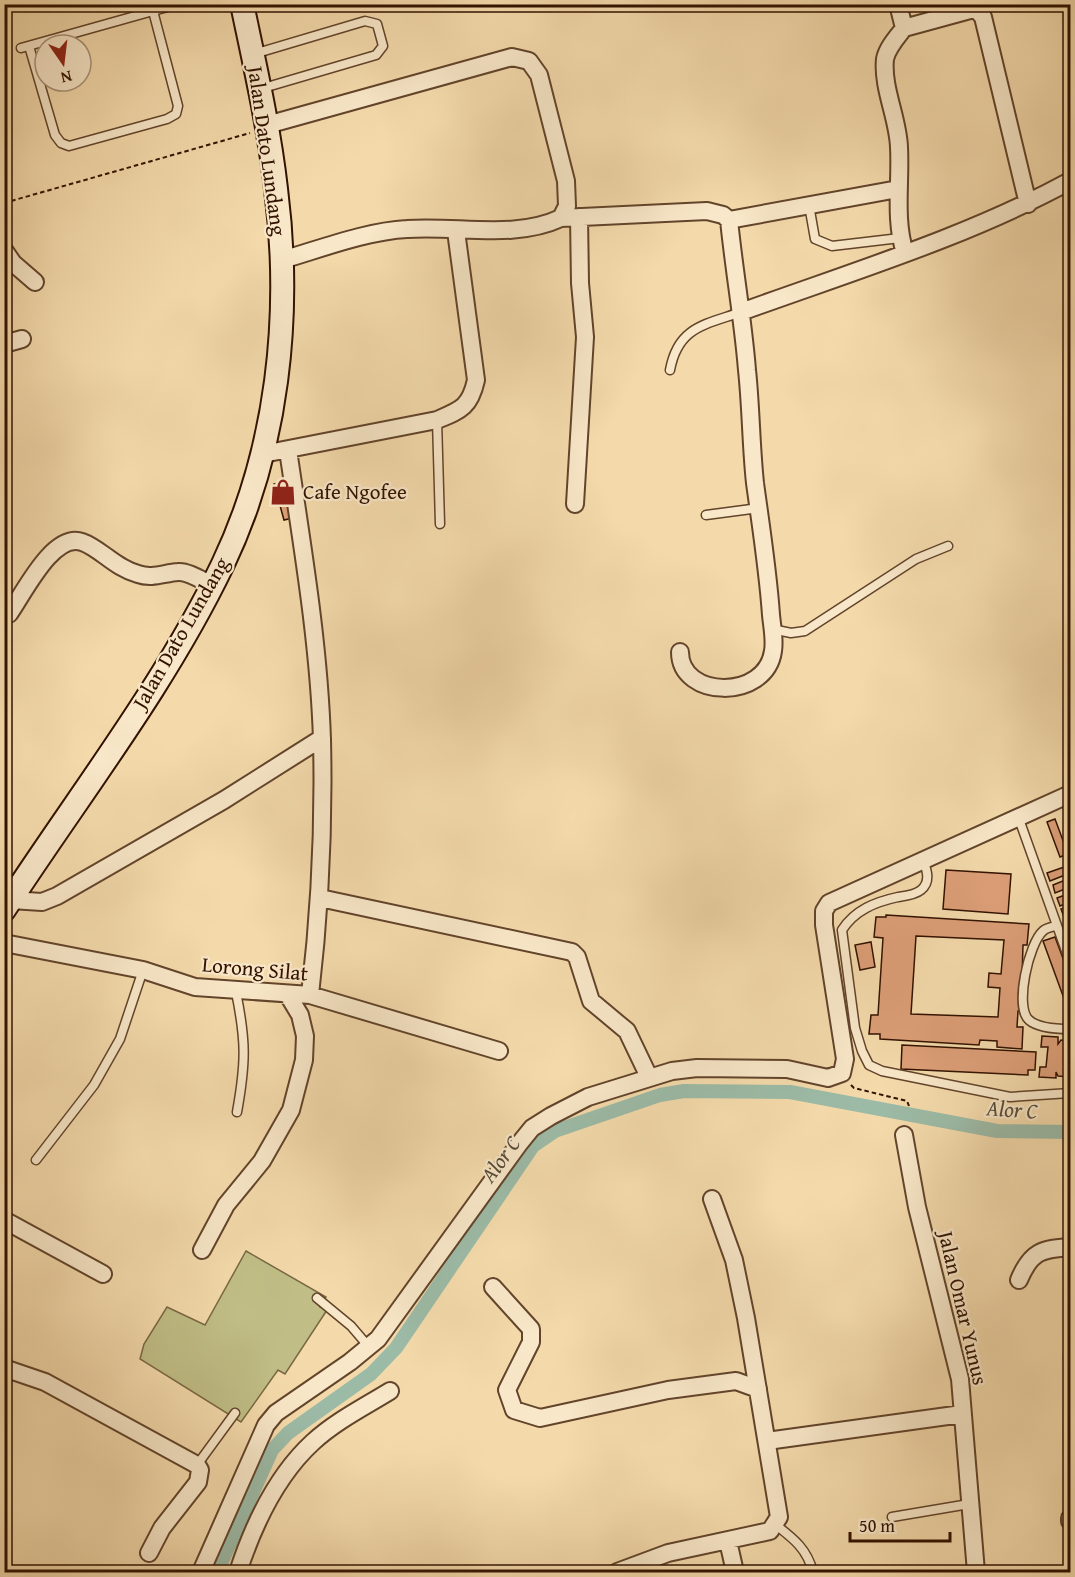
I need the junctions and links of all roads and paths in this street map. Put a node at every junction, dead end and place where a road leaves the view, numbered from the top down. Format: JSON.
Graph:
{"nodes":[{"id":1,"x":178,"y":4,"type":"edge"},
{"id":2,"x":242,"y":4,"type":"edge"},
{"id":3,"x":898,"y":4,"type":"edge"},
{"id":4,"x":153,"y":11,"type":"junction"},
{"id":5,"x":904,"y":28,"type":"junction"},
{"id":6,"x":253,"y":55,"type":"junction"},
{"id":7,"x":260,"y":89,"type":"junction"},
{"id":8,"x":267,"y":126,"type":"junction"},
{"id":9,"x":1071,"y":181,"type":"edge"},
{"id":10,"x":898,"y":189,"type":"junction"},
{"id":11,"x":4,"y":203,"type":"edge"},
{"id":12,"x":1028,"y":204,"type":"junction"},
{"id":13,"x":809,"y":205,"type":"junction"},
{"id":14,"x":579,"y":217,"type":"junction"},
{"id":15,"x":561,"y":218,"type":"junction"},
{"id":16,"x":729,"y":220,"type":"junction"},
{"id":17,"x":456,"y":231,"type":"junction"},
{"id":18,"x":902,"y":246,"type":"junction"},
{"id":19,"x":4,"y":250,"type":"edge"},
{"id":20,"x":282,"y":260,"type":"junction"},
{"id":21,"x":35,"y":282,"type":"dead end"},
{"id":22,"x":741,"y":312,"type":"junction"},
{"id":23,"x":22,"y":339,"type":"dead end"},
{"id":24,"x":4,"y":344,"type":"edge"},
{"id":25,"x":670,"y":370,"type":"dead end"},
{"id":26,"x":437,"y":420,"type":"junction"},
{"id":27,"x":288,"y":450,"type":"junction"},
{"id":28,"x":263,"y":453,"type":"junction"},
{"id":29,"x":575,"y":504,"type":"dead end"},
{"id":30,"x":759,"y":508,"type":"junction"},
{"id":31,"x":706,"y":516,"type":"dead end"},
{"id":32,"x":440,"y":524,"type":"dead end"},
{"id":33,"x":948,"y":546,"type":"dead end"},
{"id":34,"x":212,"y":585,"type":"junction"},
{"id":35,"x":9,"y":614,"type":"dead end"},
{"id":36,"x":772,"y":629,"type":"junction"},
{"id":37,"x":680,"y":651,"type":"dead end"},
{"id":38,"x":322,"y":738,"type":"junction"},
{"id":39,"x":1071,"y":794,"type":"edge"},
{"id":40,"x":1019,"y":819,"type":"junction"},
{"id":41,"x":923,"y":860,"type":"junction"},
{"id":42,"x":320,"y":898,"type":"junction"},
{"id":43,"x":8,"y":905,"type":"edge"},
{"id":44,"x":1056,"y":926,"type":"junction"},
{"id":45,"x":4,"y":943,"type":"edge"},
{"id":46,"x":1071,"y":962,"type":"edge"},
{"id":47,"x":142,"y":970,"type":"junction"},
{"id":48,"x":236,"y":992,"type":"junction"},
{"id":49,"x":288,"y":995,"type":"junction"},
{"id":50,"x":310,"y":995,"type":"junction"},
{"id":51,"x":1071,"y":1029,"type":"edge"},
{"id":52,"x":499,"y":1052,"type":"dead end"},
{"id":53,"x":842,"y":1073,"type":"junction"},
{"id":54,"x":649,"y":1077,"type":"junction"},
{"id":55,"x":1071,"y":1093,"type":"edge"},
{"id":56,"x":909,"y":1106,"type":"dead end"},
{"id":57,"x":237,"y":1112,"type":"dead end"},
{"id":58,"x":904,"y":1135,"type":"dead end"},
{"id":59,"x":36,"y":1160,"type":"dead end"},
{"id":60,"x":712,"y":1199,"type":"dead end"},
{"id":61,"x":4,"y":1220,"type":"edge"},
{"id":62,"x":1071,"y":1247,"type":"edge"},
{"id":63,"x":202,"y":1250,"type":"dead end"},
{"id":64,"x":103,"y":1274,"type":"dead end"},
{"id":65,"x":1019,"y":1280,"type":"dead end"},
{"id":66,"x":493,"y":1287,"type":"dead end"},
{"id":67,"x":317,"y":1298,"type":"dead end"},
{"id":68,"x":369,"y":1347,"type":"junction"},
{"id":69,"x":4,"y":1368,"type":"edge"},
{"id":70,"x":758,"y":1389,"type":"junction"},
{"id":71,"x":390,"y":1390,"type":"dead end"},
{"id":72,"x":235,"y":1413,"type":"dead end"},
{"id":73,"x":962,"y":1414,"type":"junction"},
{"id":74,"x":767,"y":1441,"type":"junction"},
{"id":75,"x":197,"y":1465,"type":"junction"},
{"id":76,"x":969,"y":1504,"type":"junction"},
{"id":77,"x":892,"y":1517,"type":"dead end"},
{"id":78,"x":776,"y":1525,"type":"junction"},
{"id":79,"x":728,"y":1541,"type":"junction"},
{"id":80,"x":149,"y":1553,"type":"dead end"},
{"id":81,"x":201,"y":1572,"type":"edge"},
{"id":82,"x":238,"y":1572,"type":"edge"},
{"id":83,"x":617,"y":1572,"type":"edge"},
{"id":84,"x":735,"y":1572,"type":"edge"},
{"id":85,"x":813,"y":1572,"type":"edge"},
{"id":86,"x":976,"y":1572,"type":"edge"}],
"edges":[{"from":1,"to":4,"type":"lane"},
{"from":2,"to":6,"type":"main road","name":"Jalan Dato Lundang"},
{"from":3,"to":5,"type":"street"},
{"from":4,"to":4,"type":"lane"},
{"from":5,"to":10,"type":"street"},
{"from":5,"to":12,"type":"street"},
{"from":6,"to":7,"type":"main road","name":"Jalan Dato Lundang"},
{"from":6,"to":7,"type":"lane"},
{"from":7,"to":8,"type":"main road","name":"Jalan Dato Lundang"},
{"from":8,"to":11,"type":"path"},
{"from":8,"to":15,"type":"street"},
{"from":8,"to":20,"type":"main road","name":"Jalan Dato Lundang"},
{"from":9,"to":12,"type":"street"},
{"from":10,"to":13,"type":"street"},
{"from":10,"to":18,"type":"street"},
{"from":12,"to":18,"type":"street"},
{"from":13,"to":16,"type":"street"},
{"from":13,"to":18,"type":"lane"},
{"from":14,"to":15,"type":"street"},
{"from":14,"to":16,"type":"street"},
{"from":14,"to":29,"type":"street"},
{"from":15,"to":17,"type":"street"},
{"from":16,"to":22,"type":"street"},
{"from":17,"to":20,"type":"street"},
{"from":17,"to":26,"type":"street"},
{"from":18,"to":22,"type":"street"},
{"from":19,"to":21,"type":"street"},
{"from":20,"to":28,"type":"main road","name":"Jalan Dato Lundang"},
{"from":22,"to":25,"type":"lane"},
{"from":22,"to":30,"type":"street"},
{"from":23,"to":24,"type":"street"},
{"from":26,"to":27,"type":"street"},
{"from":26,"to":32,"type":"lane"},
{"from":27,"to":28,"type":"street"},
{"from":27,"to":38,"type":"street"},
{"from":28,"to":34,"type":"main road","name":"Jalan Dato Lundang"},
{"from":30,"to":31,"type":"lane"},
{"from":30,"to":36,"type":"street"},
{"from":33,"to":36,"type":"lane"},
{"from":34,"to":35,"type":"street"},
{"from":34,"to":43,"type":"main road","name":"Jalan Dato Lundang"},
{"from":36,"to":37,"type":"street"},
{"from":38,"to":42,"type":"street"},
{"from":38,"to":43,"type":"street"},
{"from":39,"to":40,"type":"street"},
{"from":40,"to":41,"type":"street"},
{"from":40,"to":44,"type":"lane"},
{"from":41,"to":53,"type":"street"},
{"from":41,"to":55,"type":"lane"},
{"from":42,"to":50,"type":"street"},
{"from":42,"to":54,"type":"street"},
{"from":44,"to":46,"type":"lane"},
{"from":44,"to":51,"type":"lane"},
{"from":45,"to":47,"type":"street","name":"Lorong Silat"},
{"from":47,"to":48,"type":"street","name":"Lorong Silat"},
{"from":47,"to":59,"type":"lane"},
{"from":48,"to":49,"type":"street","name":"Lorong Silat"},
{"from":48,"to":57,"type":"lane"},
{"from":49,"to":50,"type":"street","name":"Lorong Silat"},
{"from":49,"to":63,"type":"street"},
{"from":50,"to":52,"type":"street","name":"Lorong Silat"},
{"from":53,"to":54,"type":"street"},
{"from":53,"to":56,"type":"path"},
{"from":54,"to":68,"type":"street"},
{"from":58,"to":73,"type":"street","name":"Jalan Omar Yunus"},
{"from":60,"to":70,"type":"street"},
{"from":61,"to":64,"type":"street"},
{"from":62,"to":65,"type":"street"},
{"from":66,"to":70,"type":"street"},
{"from":67,"to":68,"type":"lane"},
{"from":68,"to":81,"type":"street"},
{"from":69,"to":75,"type":"street"},
{"from":70,"to":74,"type":"street"},
{"from":71,"to":82,"type":"street"},
{"from":72,"to":75,"type":"lane"},
{"from":73,"to":74,"type":"street"},
{"from":73,"to":76,"type":"street","name":"Jalan Omar Yunus"},
{"from":74,"to":78,"type":"street"},
{"from":75,"to":80,"type":"street"},
{"from":76,"to":77,"type":"lane"},
{"from":76,"to":86,"type":"street","name":"Jalan Omar Yunus"},
{"from":78,"to":79,"type":"street"},
{"from":78,"to":85,"type":"lane"},
{"from":79,"to":83,"type":"street"},
{"from":79,"to":84,"type":"street"}]}
